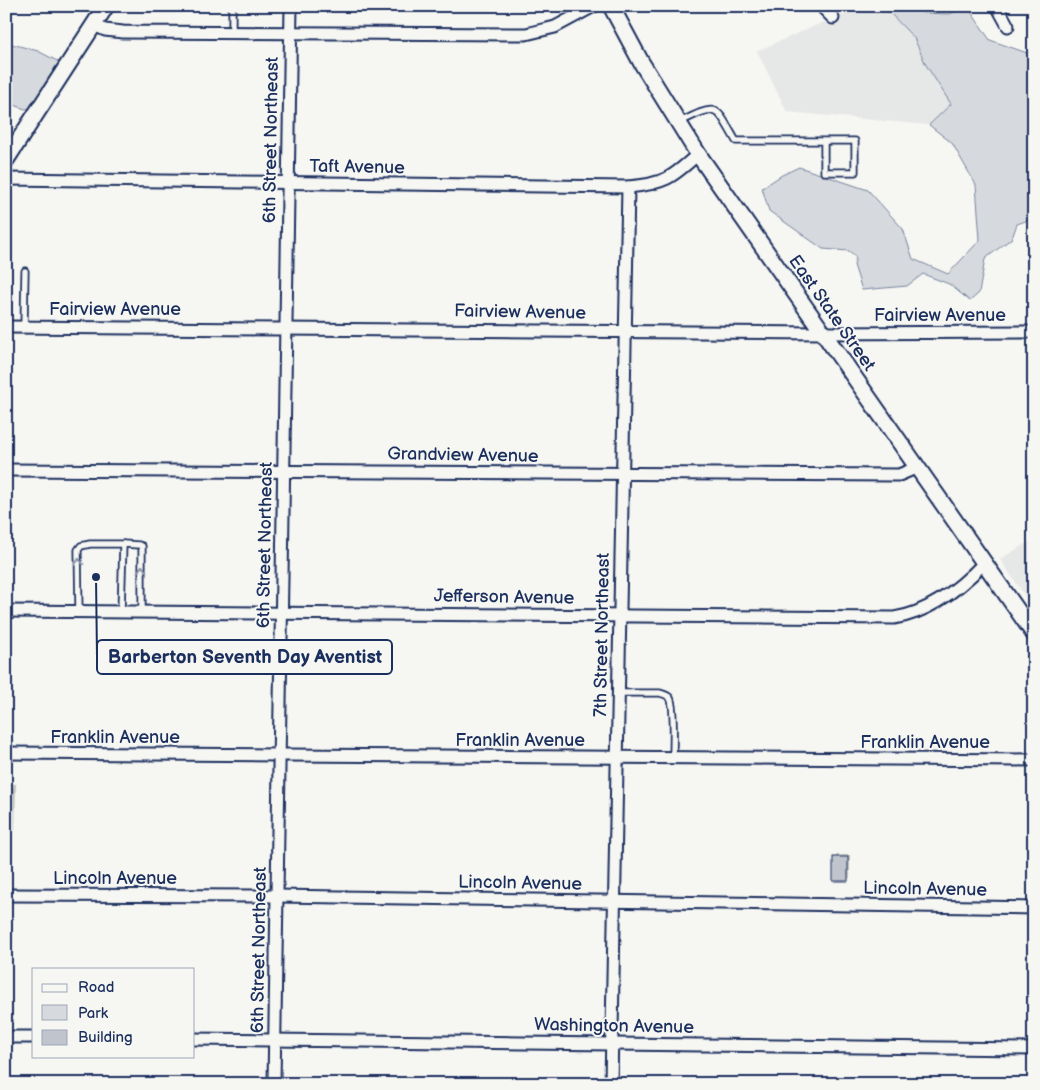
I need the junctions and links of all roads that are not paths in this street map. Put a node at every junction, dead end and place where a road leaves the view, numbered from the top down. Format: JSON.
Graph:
{"nodes":[{"id":1,"x":106,"y":6,"type":"edge"},
{"id":2,"x":232,"y":6,"type":"edge"},
{"id":3,"x":291,"y":6,"type":"edge"},
{"id":4,"x":594,"y":6,"type":"edge"},
{"id":5,"x":611,"y":6,"type":"edge"},
{"id":6,"x":821,"y":6,"type":"edge"},
{"id":7,"x":997,"y":6,"type":"edge"},
{"id":8,"x":833,"y":18,"type":"dead end"},
{"id":9,"x":94,"y":26,"type":"junction"},
{"id":10,"x":1008,"y":26,"type":"dead end"},
{"id":11,"x":232,"y":33,"type":"junction"},
{"id":12,"x":290,"y":33,"type":"junction"},
{"id":13,"x":678,"y":123,"type":"junction"},
{"id":14,"x":824,"y":141,"type":"junction"},
{"id":15,"x":698,"y":154,"type":"junction"},
{"id":16,"x":6,"y":160,"type":"edge"},
{"id":17,"x":6,"y":179,"type":"edge"},
{"id":18,"x":288,"y":184,"type":"junction"},
{"id":19,"x":628,"y":187,"type":"junction"},
{"id":20,"x":24,"y":271,"type":"dead end"},
{"id":21,"x":6,"y":326,"type":"edge"},
{"id":22,"x":24,"y":326,"type":"junction"},
{"id":23,"x":286,"y":328,"type":"junction"},
{"id":24,"x":625,"y":331,"type":"junction"},
{"id":25,"x":1034,"y":332,"type":"edge"},
{"id":26,"x":823,"y":333,"type":"junction"},
{"id":27,"x":918,"y":467,"type":"junction"},
{"id":28,"x":6,"y":470,"type":"edge"},
{"id":29,"x":284,"y":470,"type":"junction"},
{"id":30,"x":623,"y":474,"type":"junction"},
{"id":31,"x":123,"y":544,"type":"junction"},
{"id":32,"x":984,"y":563,"type":"junction"},
{"id":33,"x":6,"y":611,"type":"edge"},
{"id":34,"x":79,"y":611,"type":"junction"},
{"id":35,"x":121,"y":611,"type":"junction"},
{"id":36,"x":142,"y":611,"type":"junction"},
{"id":37,"x":282,"y":612,"type":"junction"},
{"id":38,"x":620,"y":616,"type":"junction"},
{"id":39,"x":1034,"y":634,"type":"edge"},
{"id":40,"x":619,"y":693,"type":"junction"},
{"id":41,"x":6,"y":753,"type":"edge"},
{"id":42,"x":279,"y":756,"type":"junction"},
{"id":43,"x":618,"y":758,"type":"junction"},
{"id":44,"x":673,"y":759,"type":"junction"},
{"id":45,"x":1034,"y":760,"type":"edge"},
{"id":46,"x":6,"y":895,"type":"edge"},
{"id":47,"x":277,"y":896,"type":"junction"},
{"id":48,"x":615,"y":902,"type":"junction"},
{"id":49,"x":1034,"y":908,"type":"edge"},
{"id":50,"x":6,"y":1037,"type":"edge"},
{"id":51,"x":32,"y":1037,"type":"edge"},
{"id":52,"x":195,"y":1039,"type":"edge"},
{"id":53,"x":275,"y":1040,"type":"junction"},
{"id":54,"x":612,"y":1043,"type":"junction"},
{"id":55,"x":1034,"y":1049,"type":"edge"},
{"id":56,"x":274,"y":1084,"type":"edge"},
{"id":57,"x":611,"y":1084,"type":"edge"}],
"edges":[{"from":1,"to":9,"type":"street"},
{"from":2,"to":11,"type":"lane"},
{"from":3,"to":12,"type":"street","name":"6th Street Northeast"},
{"from":4,"to":12,"type":"street"},
{"from":5,"to":13,"type":"street","name":"East State Street"},
{"from":6,"to":8,"type":"street"},
{"from":7,"to":10,"type":"street"},
{"from":9,"to":11,"type":"street"},
{"from":9,"to":16,"type":"street"},
{"from":11,"to":12,"type":"street"},
{"from":12,"to":18,"type":"street","name":"6th Street Northeast"},
{"from":13,"to":14,"type":"lane"},
{"from":13,"to":15,"type":"street","name":"East State Street"},
{"from":14,"to":14,"type":"lane"},
{"from":15,"to":19,"type":"street","name":"Taft Avenue"},
{"from":15,"to":26,"type":"street","name":"East State Street"},
{"from":17,"to":18,"type":"street","name":"Taft Avenue"},
{"from":18,"to":19,"type":"street","name":"Taft Avenue"},
{"from":18,"to":23,"type":"street","name":"6th Street Northeast"},
{"from":19,"to":24,"type":"street","name":"7th Street Northeast"},
{"from":20,"to":22,"type":"lane"},
{"from":21,"to":22,"type":"street","name":"Fairview Avenue"},
{"from":22,"to":23,"type":"street","name":"Fairview Avenue"},
{"from":23,"to":24,"type":"street","name":"Fairview Avenue"},
{"from":23,"to":29,"type":"street","name":"6th Street Northeast"},
{"from":24,"to":26,"type":"street","name":"Fairview Avenue"},
{"from":24,"to":30,"type":"street","name":"7th Street Northeast"},
{"from":25,"to":26,"type":"street","name":"Fairview Avenue"},
{"from":26,"to":27,"type":"street","name":"East State Street"},
{"from":27,"to":30,"type":"street","name":"Grandview Avenue"},
{"from":27,"to":32,"type":"street","name":"East State Street"},
{"from":28,"to":29,"type":"street","name":"Grandview Avenue"},
{"from":29,"to":30,"type":"street","name":"Grandview Avenue"},
{"from":29,"to":37,"type":"street","name":"6th Street Northeast"},
{"from":30,"to":38,"type":"street","name":"7th Street Northeast"},
{"from":34,"to":31,"type":"lane","one_way":true},
{"from":31,"to":35,"type":"lane"},
{"from":36,"to":31,"type":"lane","one_way":true},
{"from":32,"to":38,"type":"street","name":"Jefferson Avenue"},
{"from":32,"to":39,"type":"street","name":"East State Street"},
{"from":33,"to":34,"type":"street","name":"Jefferson Avenue"},
{"from":34,"to":35,"type":"street","name":"Jefferson Avenue"},
{"from":35,"to":36,"type":"street","name":"Jefferson Avenue"},
{"from":36,"to":37,"type":"street","name":"Jefferson Avenue"},
{"from":37,"to":38,"type":"street","name":"Jefferson Avenue"},
{"from":37,"to":42,"type":"street","name":"6th Street Northeast"},
{"from":38,"to":40,"type":"street","name":"7th Street Northeast"},
{"from":40,"to":43,"type":"street","name":"7th Street Northeast"},
{"from":40,"to":44,"type":"lane"},
{"from":41,"to":42,"type":"street","name":"Franklin Avenue"},
{"from":42,"to":43,"type":"street","name":"Franklin Avenue"},
{"from":42,"to":47,"type":"street","name":"6th Street Northeast"},
{"from":43,"to":44,"type":"street","name":"Franklin Avenue"},
{"from":43,"to":48,"type":"street","name":"7th Street Northeast"},
{"from":44,"to":45,"type":"street","name":"Franklin Avenue"},
{"from":46,"to":47,"type":"street","name":"Lincoln Avenue"},
{"from":47,"to":48,"type":"street","name":"Lincoln Avenue"},
{"from":47,"to":53,"type":"street","name":"6th Street Northeast"},
{"from":48,"to":49,"type":"street","name":"Lincoln Avenue"},
{"from":48,"to":54,"type":"street","name":"7th Street Northeast"},
{"from":50,"to":51,"type":"street"},
{"from":52,"to":53,"type":"street","name":"Washington Avenue"},
{"from":53,"to":54,"type":"street","name":"Washington Avenue"},
{"from":53,"to":56,"type":"street","name":"6th Street Northeast"},
{"from":54,"to":55,"type":"street","name":"Washington Avenue"},
{"from":54,"to":57,"type":"street","name":"7th Street Northeast"}]}
